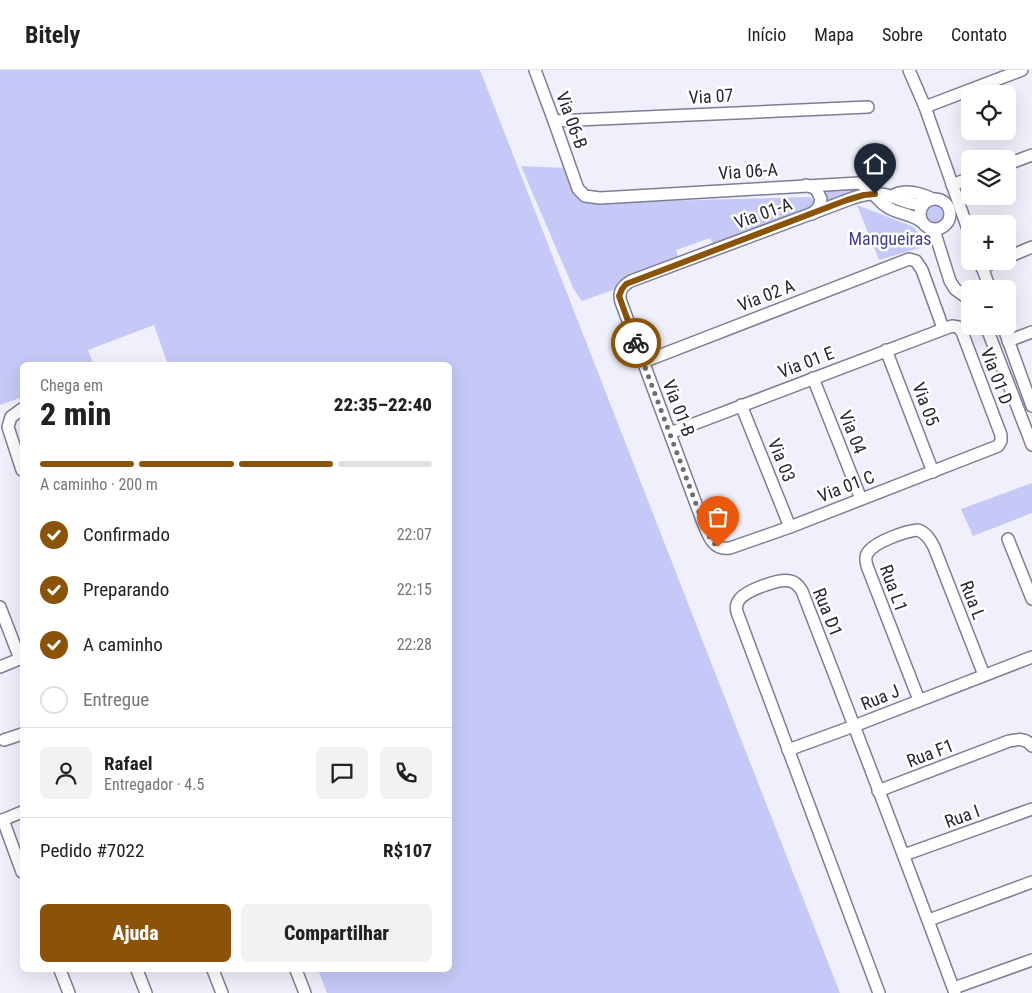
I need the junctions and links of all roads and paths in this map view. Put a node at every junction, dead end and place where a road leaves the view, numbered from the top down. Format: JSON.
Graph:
{"nodes":[{"id":1,"x":535,"y":70,"type":"edge"},
{"id":2,"x":909,"y":70,"type":"edge"},
{"id":3,"x":1022,"y":70,"type":"edge"},
{"id":4,"x":868,"y":107,"type":"dead end"},
{"id":5,"x":925,"y":107,"type":"junction"},
{"id":6,"x":554,"y":121,"type":"junction"},
{"id":7,"x":1032,"y":155,"type":"edge"},
{"id":8,"x":1016,"y":161,"type":"edge"},
{"id":9,"x":961,"y":182,"type":"edge"},
{"id":10,"x":575,"y":183,"type":"joint"},
{"id":11,"x":806,"y":185,"type":"junction"},
{"id":12,"x":952,"y":185,"type":"junction"},
{"id":13,"x":875,"y":194,"type":"junction"},
{"id":14,"x":929,"y":201,"type":"junction"},
{"id":15,"x":812,"y":214,"type":"junction"},
{"id":16,"x":963,"y":215,"type":"edge"},
{"id":17,"x":922,"y":222,"type":"junction"},
{"id":18,"x":934,"y":230,"type":"junction"},
{"id":19,"x":1032,"y":247,"type":"edge"},
{"id":20,"x":1016,"y":254,"type":"edge"},
{"id":21,"x":961,"y":293,"type":"edge"},
{"id":22,"x":619,"y":296,"type":"joint"},
{"id":23,"x":956,"y":326,"type":"joint"},
{"id":24,"x":943,"y":328,"type":"junction"},
{"id":25,"x":1032,"y":332,"type":"edge"},
{"id":26,"x":989,"y":335,"type":"edge"},
{"id":27,"x":1006,"y":335,"type":"edge"},
{"id":28,"x":1008,"y":341,"type":"junction"},
{"id":29,"x":886,"y":350,"type":"junction"},
{"id":30,"x":643,"y":362,"type":"junction"},
{"id":31,"x":813,"y":378,"type":"junction"},
{"id":32,"x":741,"y":405,"type":"junction"},
{"id":33,"x":1032,"y":406,"type":"edge"},
{"id":34,"x":20,"y":410,"type":"edge"},
{"id":35,"x":670,"y":433,"type":"junction"},
{"id":36,"x":1001,"y":441,"type":"joint"},
{"id":37,"x":1032,"y":445,"type":"edge"},
{"id":38,"x":20,"y":465,"type":"edge"},
{"id":39,"x":933,"y":472,"type":"junction"},
{"id":40,"x":861,"y":499,"type":"junction"},
{"id":41,"x":790,"y":527,"type":"junction"},
{"id":42,"x":707,"y":532,"type":"joint"},
{"id":43,"x":929,"y":538,"type":"joint"},
{"id":44,"x":1008,"y":539,"type":"dead end"},
{"id":45,"x":1032,"y":599,"type":"edge"},
{"id":46,"x":0,"y":607,"type":"edge"},
{"id":47,"x":20,"y":657,"type":"edge"},
{"id":48,"x":1032,"y":657,"type":"edge"},
{"id":49,"x":20,"y":659,"type":"edge"},
{"id":50,"x":0,"y":667,"type":"edge"},
{"id":51,"x":984,"y":675,"type":"junction"},
{"id":52,"x":919,"y":700,"type":"junction"},
{"id":53,"x":854,"y":726,"type":"junction"},
{"id":54,"x":20,"y":735,"type":"edge"},
{"id":55,"x":4,"y":740,"type":"dead end"},
{"id":56,"x":1032,"y":746,"type":"edge"},
{"id":57,"x":788,"y":750,"type":"junction"},
{"id":58,"x":878,"y":791,"type":"junction"},
{"id":59,"x":1032,"y":809,"type":"edge"},
{"id":60,"x":20,"y":813,"type":"edge"},
{"id":61,"x":1,"y":821,"type":"edge"},
{"id":62,"x":904,"y":855,"type":"junction"},
{"id":63,"x":20,"y":867,"type":"edge"},
{"id":64,"x":1032,"y":882,"type":"edge"},
{"id":65,"x":929,"y":920,"type":"junction"},
{"id":66,"x":1032,"y":960,"type":"edge"},
{"id":67,"x":61,"y":972,"type":"edge"},
{"id":68,"x":137,"y":972,"type":"edge"},
{"id":69,"x":214,"y":972,"type":"edge"},
{"id":70,"x":297,"y":972,"type":"edge"},
{"id":71,"x":954,"y":991,"type":"edge"},
{"id":72,"x":69,"y":993,"type":"edge"},
{"id":73,"x":146,"y":993,"type":"edge"},
{"id":74,"x":221,"y":993,"type":"edge"},
{"id":75,"x":305,"y":993,"type":"edge"},
{"id":76,"x":879,"y":993,"type":"edge"}],
"edges":[{"from":1,"to":6,"type":"street","name":"Via 06-B"},
{"from":2,"to":5,"type":"street"},
{"from":3,"to":5,"type":"street"},
{"from":4,"to":6,"type":"street","name":"Via 07"},
{"from":5,"to":12,"type":"street"},
{"from":6,"to":10,"type":"street","name":"Via 06-B"},
{"from":7,"to":8,"type":"street"},
{"from":9,"to":12,"type":"street"},
{"from":10,"to":11,"type":"street","name":"Via 06-A"},
{"from":11,"to":13,"type":"street","name":"Via 06-A"},
{"from":11,"to":15,"type":"street"},
{"from":12,"to":16,"type":"street"},
{"from":13,"to":14,"type":"street","name":"Via 06-A"},
{"from":13,"to":15,"type":"street","name":"Via 01-A"},
{"from":13,"to":17,"type":"street"},
{"from":14,"to":17,"type":"street"},
{"from":14,"to":18,"type":"street"},
{"from":15,"to":22,"type":"street","name":"Via 01-A"},
{"from":17,"to":18,"type":"street"},
{"from":18,"to":21,"type":"street"},
{"from":19,"to":20,"type":"street"},
{"from":22,"to":30,"type":"street","name":"Via 01-B"},
{"from":23,"to":24,"type":"street","name":"Via 01 E"},
{"from":23,"to":36,"type":"street","name":"Via 01 D"},
{"from":24,"to":29,"type":"street","name":"Via 01 E"},
{"from":24,"to":30,"type":"street","name":"Via 02 A"},
{"from":25,"to":28,"type":"street"},
{"from":26,"to":37,"type":"street"},
{"from":27,"to":28,"type":"street"},
{"from":28,"to":33,"type":"street"},
{"from":29,"to":31,"type":"street","name":"Via 01 E"},
{"from":29,"to":39,"type":"street","name":"Via 05"},
{"from":30,"to":35,"type":"street","name":"Via 01-B"},
{"from":31,"to":32,"type":"street","name":"Via 01 E"},
{"from":31,"to":40,"type":"street","name":"Via 04"},
{"from":32,"to":35,"type":"street","name":"Via 01 E"},
{"from":32,"to":41,"type":"street","name":"Via 03"},
{"from":34,"to":38,"type":"street"},
{"from":35,"to":42,"type":"street","name":"Via 01-B"},
{"from":36,"to":39,"type":"street","name":"Via 01 C"},
{"from":39,"to":40,"type":"street","name":"Via 01 C"},
{"from":40,"to":41,"type":"street","name":"Via 01 C"},
{"from":41,"to":42,"type":"street","name":"Via 01 C"},
{"from":43,"to":51,"type":"street","name":"Rua L"},
{"from":43,"to":52,"type":"street","name":"Rua L1"},
{"from":44,"to":45,"type":"street"},
{"from":46,"to":47,"type":"street"},
{"from":48,"to":51,"type":"street","name":"Rua J"},
{"from":49,"to":50,"type":"street"},
{"from":51,"to":52,"type":"street","name":"Rua J"},
{"from":52,"to":53,"type":"street","name":"Rua J"},
{"from":53,"to":57,"type":"street","name":"Rua J"},
{"from":53,"to":57,"type":"street","name":"Rua D1"},
{"from":53,"to":58,"type":"street","name":"Rua D1"},
{"from":54,"to":55,"type":"street"},
{"from":56,"to":58,"type":"street","name":"Rua F1"},
{"from":57,"to":76,"type":"street","name":"Rua D1"},
{"from":58,"to":62,"type":"street","name":"Rua D1"},
{"from":59,"to":62,"type":"street","name":"Rua I"},
{"from":60,"to":61,"type":"street"},
{"from":61,"to":63,"type":"street"},
{"from":62,"to":65,"type":"street","name":"Rua D1"},
{"from":64,"to":65,"type":"street"},
{"from":65,"to":71,"type":"street","name":"Rua D1"},
{"from":66,"to":71,"type":"street"},
{"from":67,"to":72,"type":"street"},
{"from":68,"to":73,"type":"street"},
{"from":69,"to":74,"type":"street"},
{"from":70,"to":75,"type":"street"}]}
